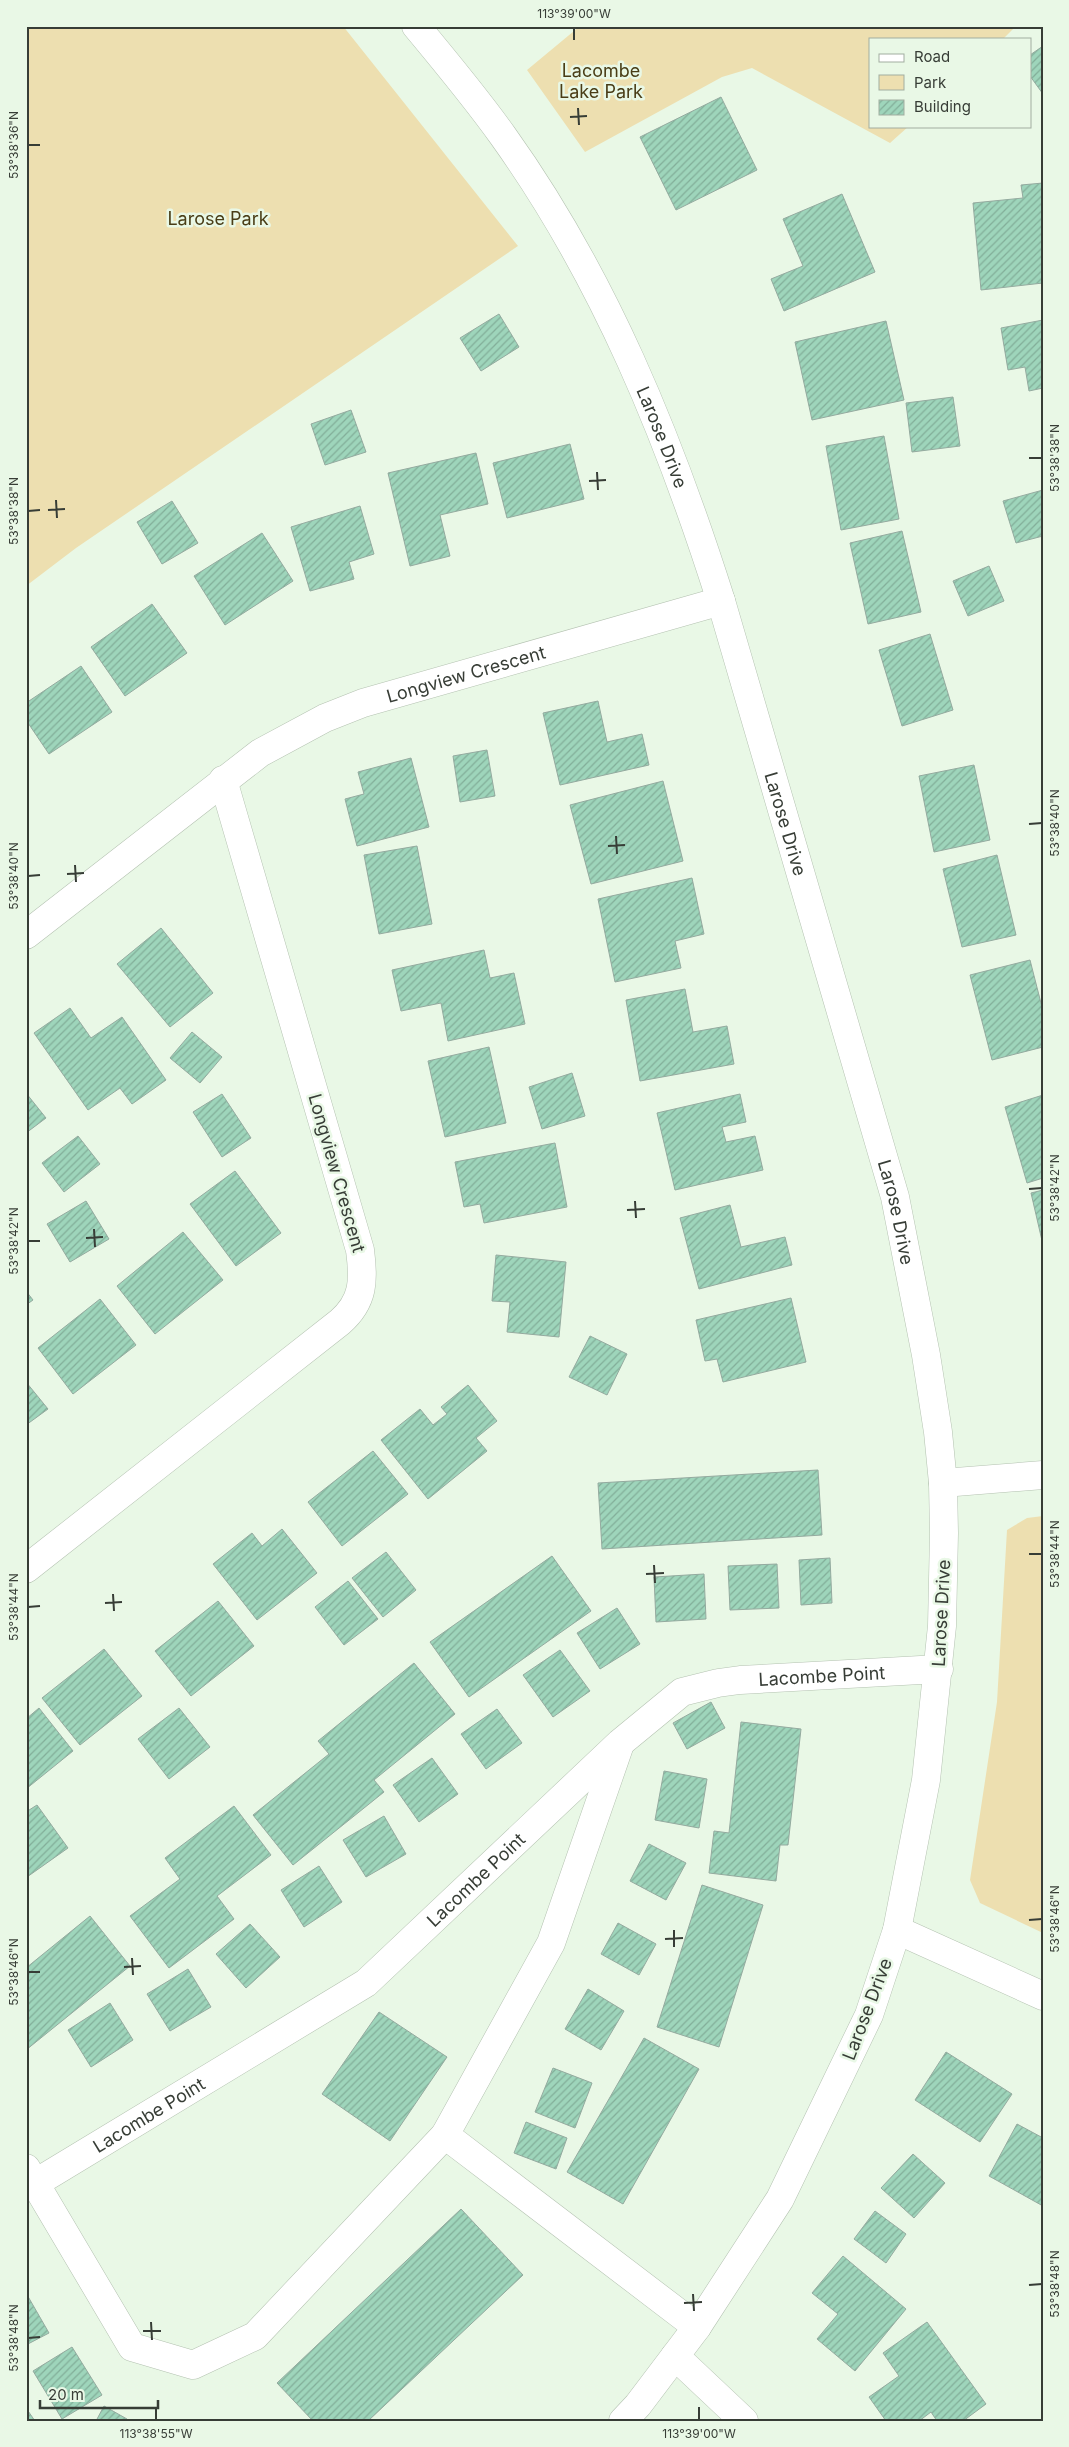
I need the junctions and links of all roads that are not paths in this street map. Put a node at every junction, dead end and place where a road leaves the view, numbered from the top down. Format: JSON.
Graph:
{"nodes":[{"id":1,"x":416,"y":26,"type":"edge"},
{"id":2,"x":722,"y":601,"type":"junction"},
{"id":3,"x":223,"y":780,"type":"junction"},
{"id":4,"x":26,"y":935,"type":"edge"},
{"id":5,"x":1043,"y":1475,"type":"edge"},
{"id":6,"x":943,"y":1483,"type":"junction"},
{"id":7,"x":26,"y":1568,"type":"edge"},
{"id":8,"x":939,"y":1669,"type":"junction"},
{"id":9,"x":620,"y":1743,"type":"junction"},
{"id":10,"x":897,"y":1930,"type":"junction"},
{"id":11,"x":1043,"y":1996,"type":"edge"},
{"id":12,"x":445,"y":2135,"type":"junction"},
{"id":13,"x":30,"y":2176,"type":"edge"},
{"id":14,"x":698,"y":2327,"type":"junction"},
{"id":15,"x":675,"y":2356,"type":"junction"},
{"id":16,"x":623,"y":2421,"type":"edge"},
{"id":17,"x":744,"y":2421,"type":"edge"}],
"edges":[{"from":1,"to":2,"type":"street","name":"Larose Drive"},
{"from":2,"to":3,"type":"street","name":"Longview Crescent"},
{"from":2,"to":6,"type":"street","name":"Larose Drive"},
{"from":3,"to":4,"type":"street","name":"Longview Crescent"},
{"from":3,"to":7,"type":"street","name":"Longview Crescent"},
{"from":5,"to":6,"type":"street"},
{"from":6,"to":8,"type":"street","name":"Larose Drive"},
{"from":8,"to":9,"type":"street","name":"Lacombe Point"},
{"from":8,"to":10,"type":"street","name":"Larose Drive"},
{"from":9,"to":12,"type":"street"},
{"from":9,"to":13,"type":"street","name":"Lacombe Point"},
{"from":10,"to":11,"type":"street"},
{"from":10,"to":14,"type":"street","name":"Larose Drive"},
{"from":12,"to":13,"type":"street"},
{"from":12,"to":14,"type":"street"},
{"from":14,"to":15,"type":"street","name":"Larose Drive"},
{"from":15,"to":16,"type":"street","name":"Larose Drive"},
{"from":15,"to":17,"type":"street"}]}
